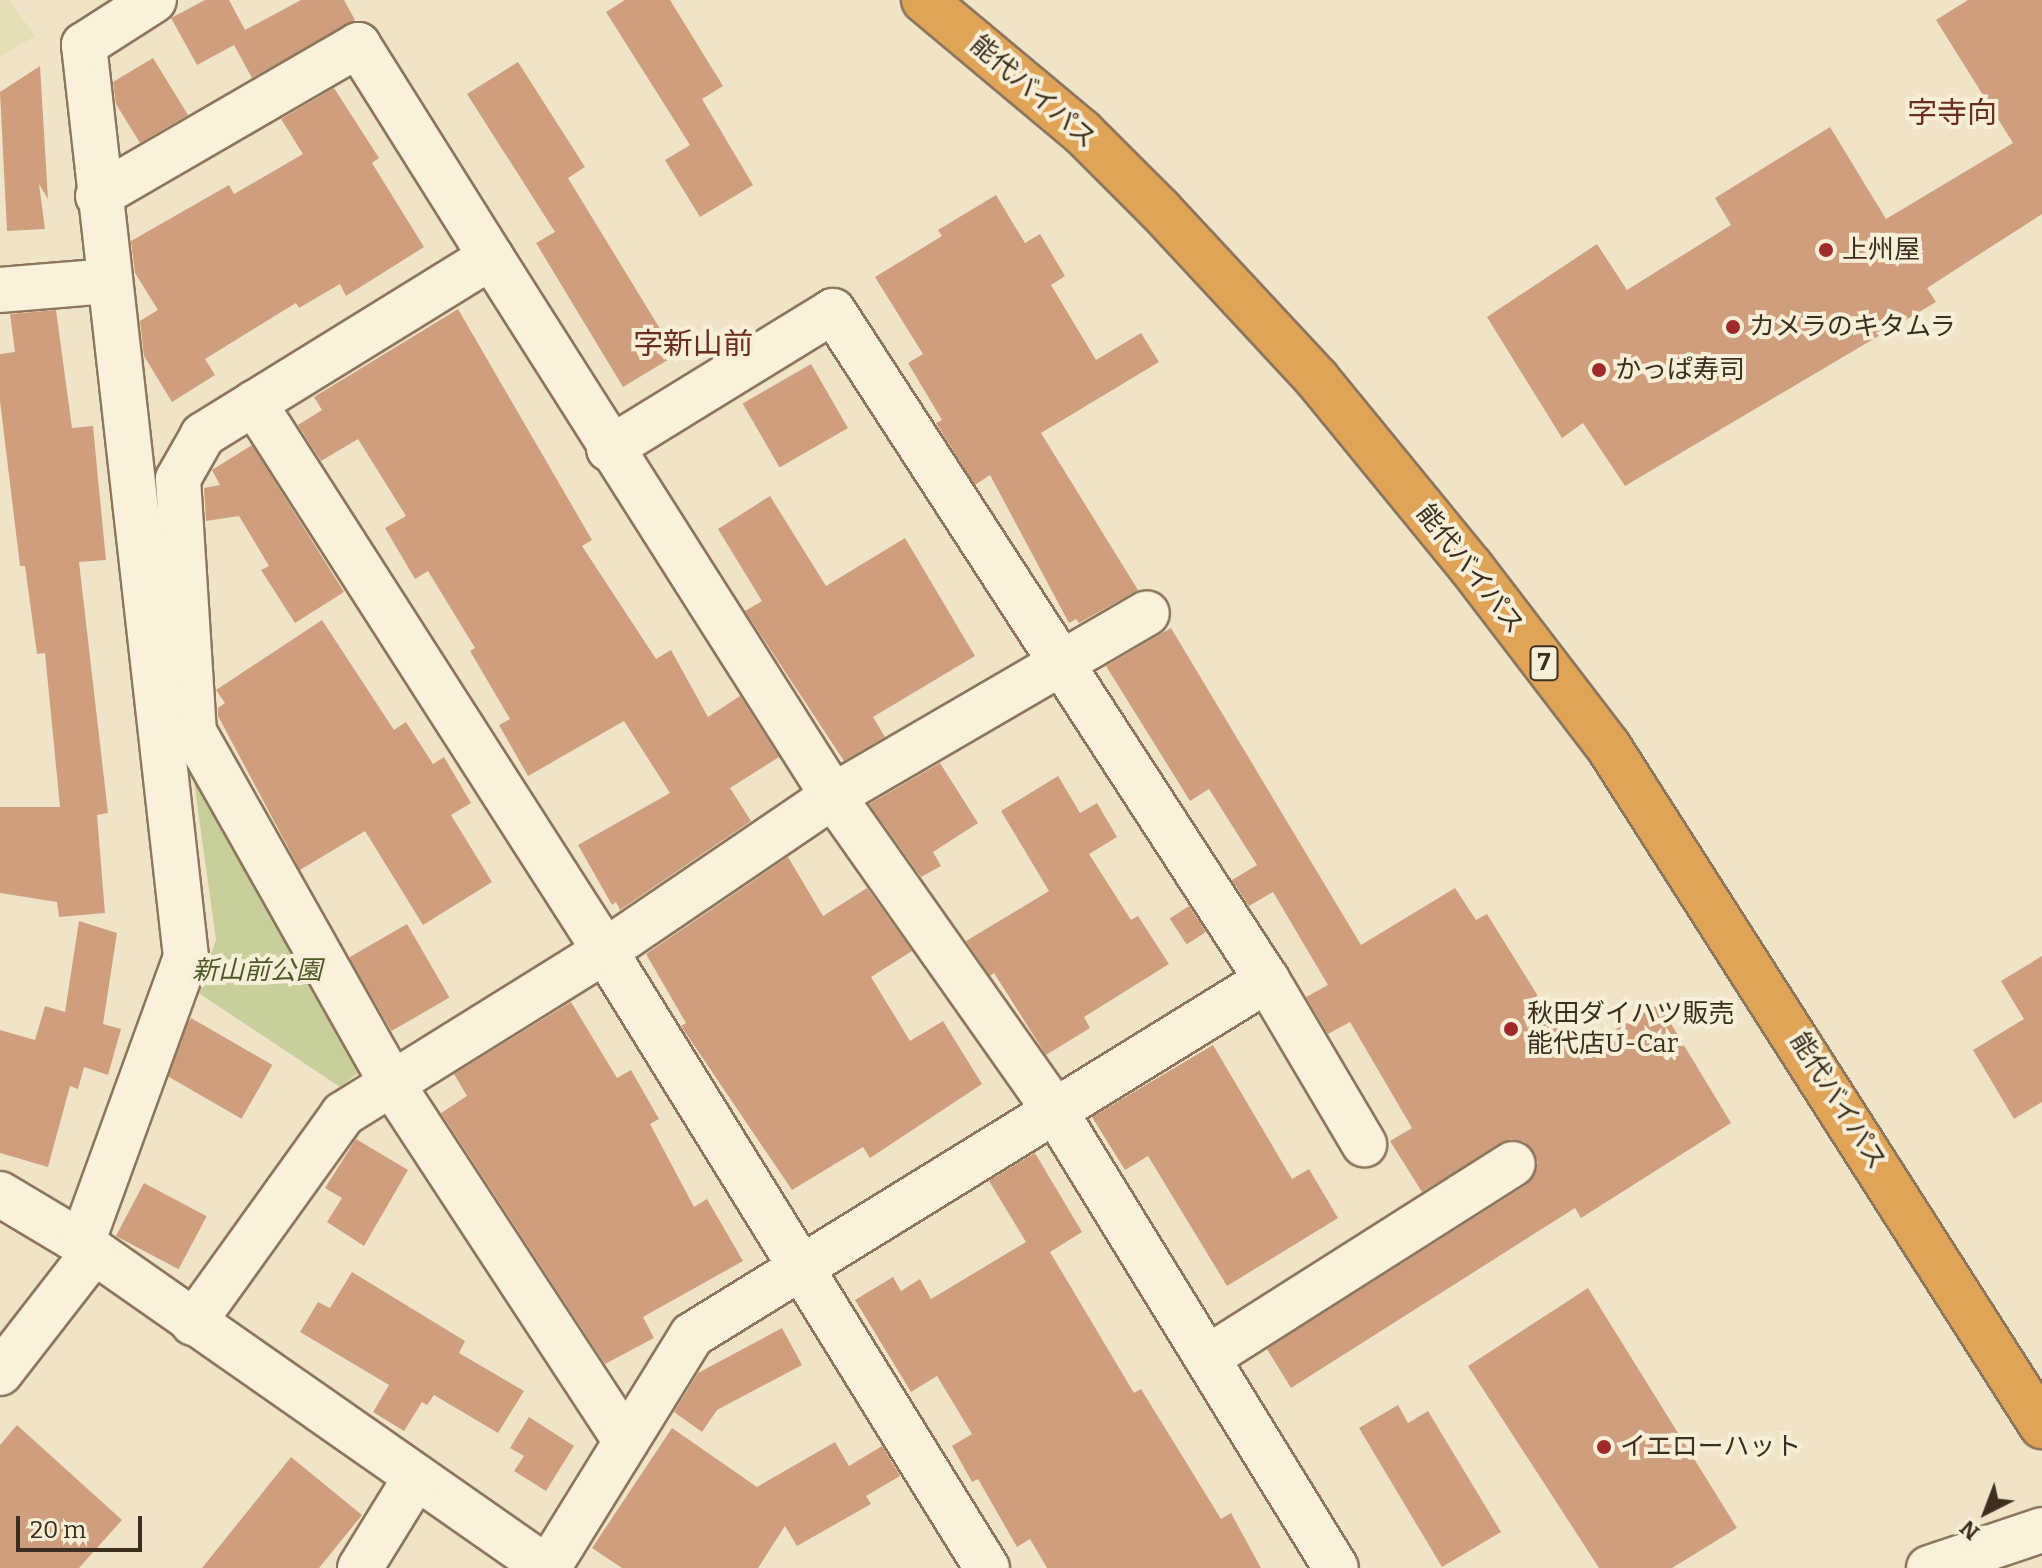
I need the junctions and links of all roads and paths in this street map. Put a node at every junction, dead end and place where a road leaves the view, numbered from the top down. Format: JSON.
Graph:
{"nodes":[{"id":1,"x":154,"y":0,"type":"edge"},
{"id":2,"x":924,"y":0,"type":"edge"},
{"id":3,"x":98,"y":196,"type":"junction"},
{"id":4,"x":491,"y":257,"type":"junction"},
{"id":5,"x":110,"y":281,"type":"junction"},
{"id":6,"x":0,"y":290,"type":"edge"},
{"id":7,"x":254,"y":403,"type":"junction"},
{"id":8,"x":609,"y":449,"type":"junction"},
{"id":9,"x":1147,"y":613,"type":"dead end"},
{"id":10,"x":1060,"y":667,"type":"junction"},
{"id":11,"x":833,"y":796,"type":"junction"},
{"id":12,"x":605,"y":951,"type":"junction"},
{"id":13,"x":1267,"y":980,"type":"junction"},
{"id":14,"x":392,"y":1084,"type":"junction"},
{"id":15,"x":1055,"y":1111,"type":"junction"},
{"id":16,"x":1364,"y":1144,"type":"dead end"},
{"id":17,"x":1513,"y":1164,"type":"dead end"},
{"id":18,"x":0,"y":1194,"type":"edge"},
{"id":19,"x":88,"y":1248,"type":"junction"},
{"id":20,"x":801,"y":1267,"type":"junction"},
{"id":21,"x":193,"y":1323,"type":"junction"},
{"id":22,"x":1207,"y":1358,"type":"junction"},
{"id":23,"x":0,"y":1373,"type":"edge"},
{"id":24,"x":2042,"y":1426,"type":"edge"},
{"id":25,"x":626,"y":1441,"type":"junction"},
{"id":26,"x":416,"y":1477,"type":"junction"},
{"id":27,"x":2042,"y":1530,"type":"edge"},
{"id":28,"x":360,"y":1568,"type":"edge"},
{"id":29,"x":548,"y":1568,"type":"edge"},
{"id":30,"x":987,"y":1568,"type":"edge"},
{"id":31,"x":1336,"y":1568,"type":"edge"},
{"id":32,"x":1929,"y":1568,"type":"edge"}],
"edges":[{"from":1,"to":3,"type":"street"},
{"from":2,"to":24,"type":"highway","name":"能代バイパス","number":"7"},
{"from":3,"to":4,"type":"street"},
{"from":3,"to":5,"type":"street"},
{"from":4,"to":7,"type":"street"},
{"from":4,"to":8,"type":"street"},
{"from":5,"to":6,"type":"street"},
{"from":5,"to":19,"type":"street"},
{"from":7,"to":12,"type":"street"},
{"from":7,"to":14,"type":"street"},
{"from":8,"to":10,"type":"street"},
{"from":8,"to":11,"type":"street"},
{"from":9,"to":10,"type":"street"},
{"from":10,"to":11,"type":"street"},
{"from":10,"to":13,"type":"street"},
{"from":11,"to":12,"type":"street"},
{"from":11,"to":15,"type":"street"},
{"from":12,"to":14,"type":"street"},
{"from":12,"to":20,"type":"street"},
{"from":13,"to":15,"type":"street"},
{"from":13,"to":16,"type":"street"},
{"from":14,"to":21,"type":"street"},
{"from":14,"to":25,"type":"street"},
{"from":15,"to":20,"type":"street"},
{"from":15,"to":22,"type":"street"},
{"from":17,"to":22,"type":"street"},
{"from":18,"to":19,"type":"street"},
{"from":19,"to":21,"type":"street"},
{"from":19,"to":23,"type":"street"},
{"from":20,"to":25,"type":"street"},
{"from":20,"to":30,"type":"street"},
{"from":21,"to":26,"type":"street"},
{"from":22,"to":31,"type":"street"},
{"from":25,"to":29,"type":"street"},
{"from":26,"to":28,"type":"street"},
{"from":26,"to":29,"type":"street"},
{"from":27,"to":32,"type":"street"}]}
